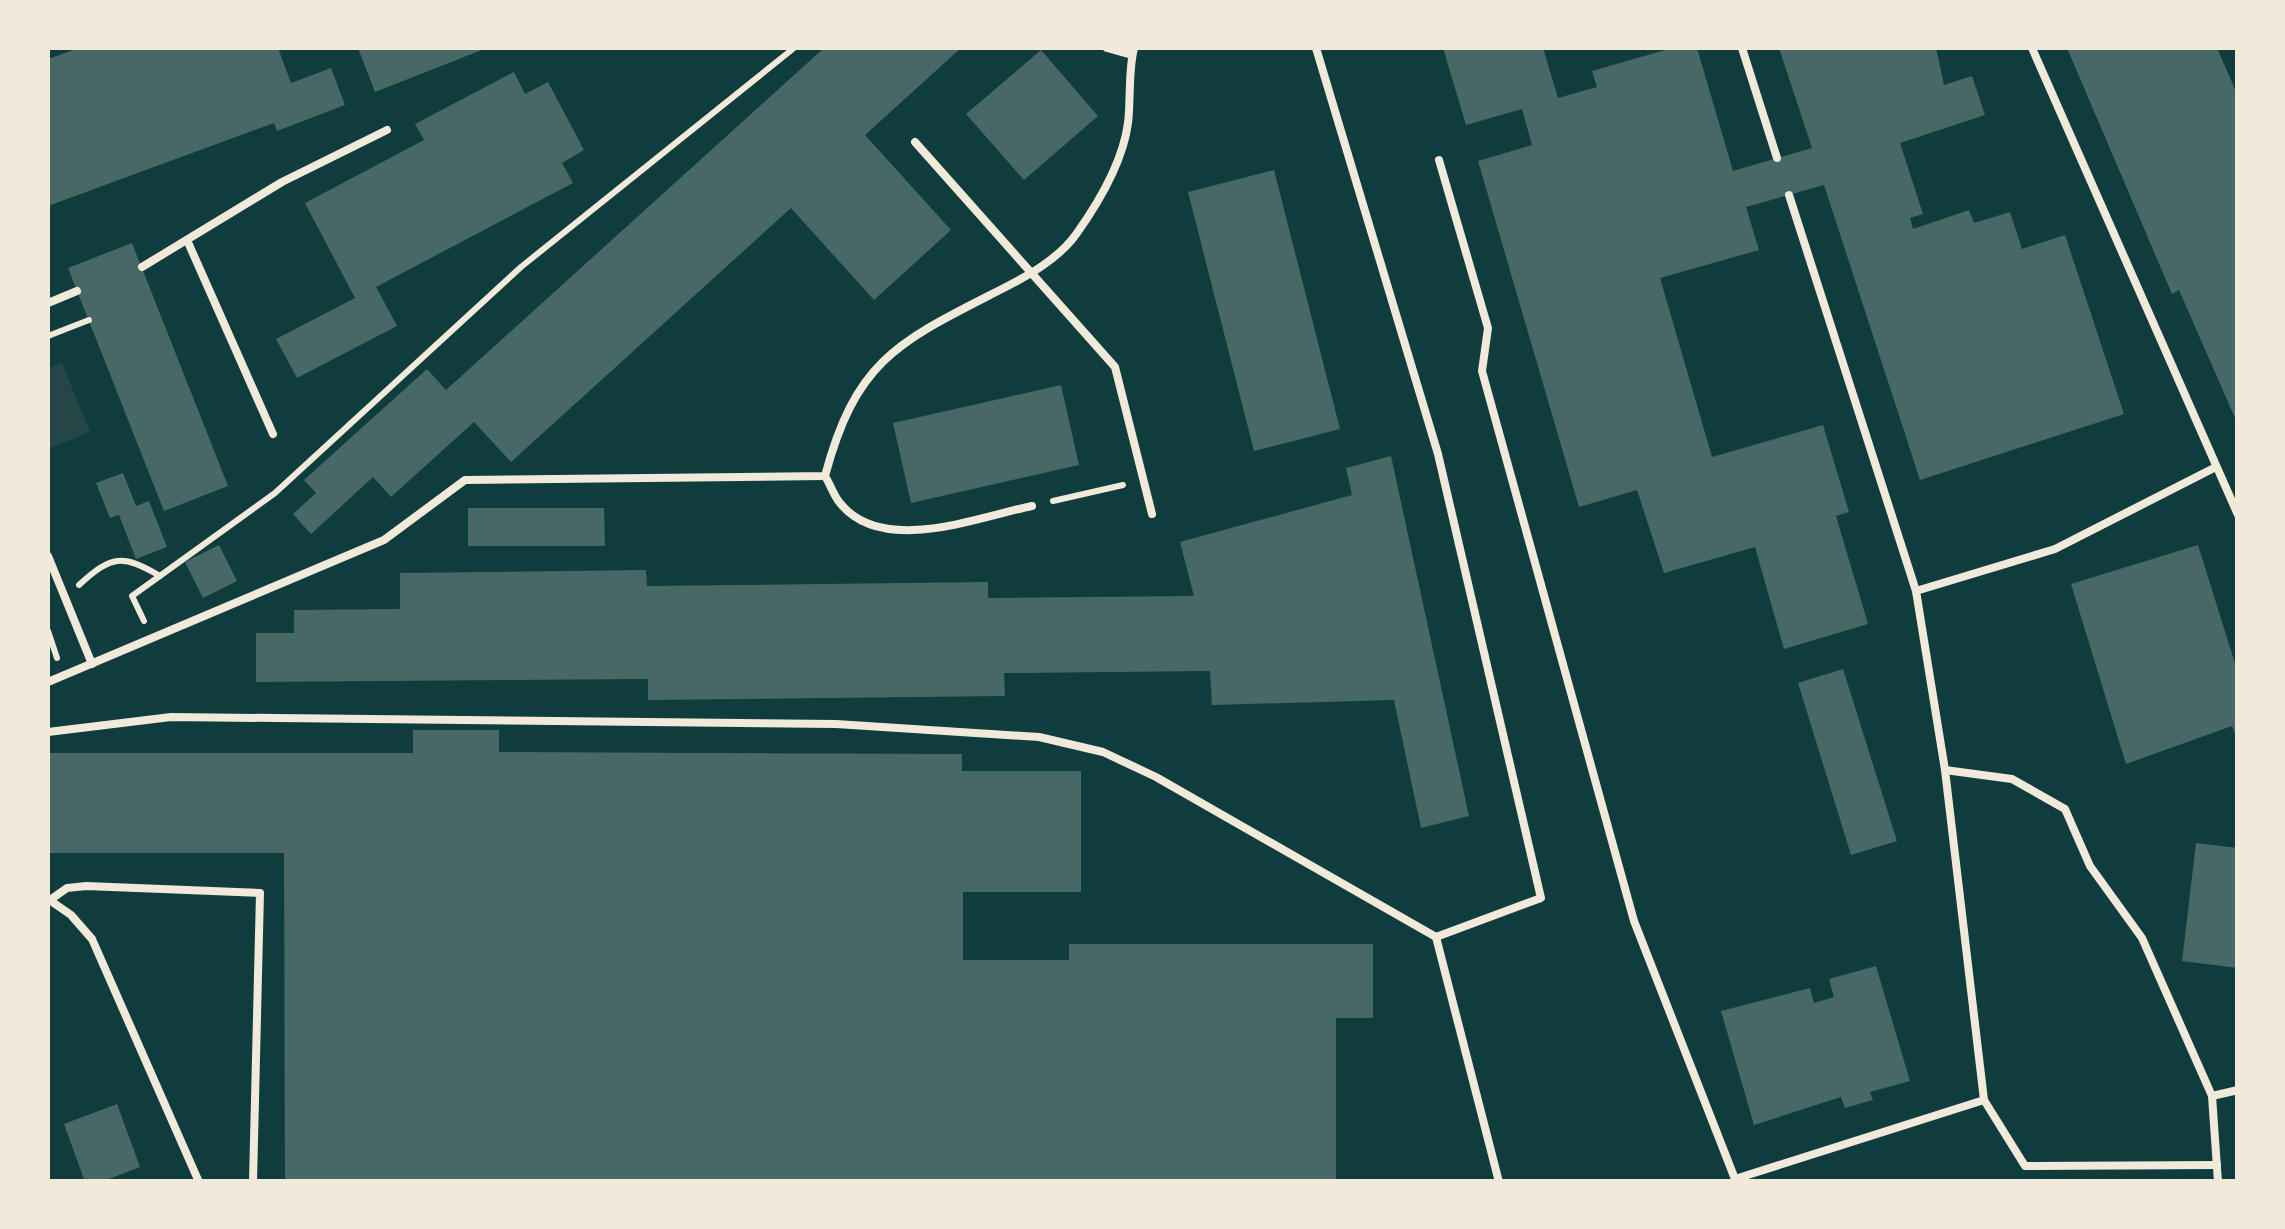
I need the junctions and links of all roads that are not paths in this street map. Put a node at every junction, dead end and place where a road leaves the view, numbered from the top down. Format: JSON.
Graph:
{"nodes":[{"id":1,"x":1107,"y":48,"type":"edge"},
{"id":2,"x":1316,"y":48,"type":"edge"},
{"id":3,"x":1742,"y":48,"type":"edge"},
{"id":4,"x":2032,"y":48,"type":"edge"},
{"id":5,"x":1133,"y":51,"type":"edge"},
{"id":6,"x":387,"y":130,"type":"dead end"},
{"id":7,"x":915,"y":142,"type":"dead end"},
{"id":8,"x":1778,"y":158,"type":"dead end"},
{"id":9,"x":1440,"y":160,"type":"dead end"},
{"id":10,"x":1789,"y":195,"type":"dead end"},
{"id":11,"x":187,"y":240,"type":"junction"},
{"id":12,"x":142,"y":267,"type":"dead end"},
{"id":13,"x":1032,"y":274,"type":"junction"},
{"id":14,"x":77,"y":292,"type":"dead end"},
{"id":15,"x":48,"y":303,"type":"edge"},
{"id":16,"x":273,"y":434,"type":"dead end"},
{"id":17,"x":2214,"y":468,"type":"junction"},
{"id":18,"x":826,"y":476,"type":"junction"},
{"id":19,"x":1032,"y":506,"type":"road end"},
{"id":20,"x":1152,"y":514,"type":"dead end"},
{"id":21,"x":2238,"y":515,"type":"edge"},
{"id":22,"x":48,"y":556,"type":"edge"},
{"id":23,"x":1916,"y":591,"type":"junction"},
{"id":24,"x":92,"y":664,"type":"junction"},
{"id":25,"x":48,"y":682,"type":"edge"},
{"id":26,"x":48,"y":732,"type":"edge"},
{"id":27,"x":1945,"y":770,"type":"junction"},
{"id":28,"x":49,"y":899,"type":"edge"},
{"id":29,"x":1436,"y":937,"type":"junction"},
{"id":30,"x":2238,"y":1090,"type":"edge"},
{"id":31,"x":2212,"y":1096,"type":"junction"},
{"id":32,"x":1984,"y":1100,"type":"junction"},
{"id":33,"x":2217,"y":1165,"type":"junction"},
{"id":34,"x":198,"y":1182,"type":"edge"},
{"id":35,"x":253,"y":1182,"type":"edge"},
{"id":36,"x":1499,"y":1182,"type":"edge"},
{"id":37,"x":2218,"y":1182,"type":"edge"}],
"edges":[{"from":1,"to":5,"type":"lane"},
{"from":2,"to":29,"type":"lane"},
{"from":3,"to":8,"type":"lane"},
{"from":4,"to":17,"type":"lane"},
{"from":5,"to":13,"type":"lane"},
{"from":6,"to":11,"type":"lane"},
{"from":7,"to":13,"type":"lane"},
{"from":9,"to":32,"type":"lane"},
{"from":10,"to":23,"type":"lane"},
{"from":11,"to":12,"type":"lane"},
{"from":11,"to":16,"type":"lane"},
{"from":13,"to":18,"type":"lane"},
{"from":13,"to":20,"type":"lane"},
{"from":14,"to":15,"type":"lane"},
{"from":17,"to":21,"type":"lane"},
{"from":17,"to":23,"type":"lane"},
{"from":18,"to":19,"type":"lane"},
{"from":18,"to":24,"type":"lane"},
{"from":22,"to":24,"type":"lane"},
{"from":23,"to":27,"type":"lane"},
{"from":24,"to":25,"type":"lane"},
{"from":26,"to":29,"type":"lane"},
{"from":27,"to":31,"type":"lane"},
{"from":27,"to":32,"type":"lane"},
{"from":28,"to":34,"type":"lane"},
{"from":28,"to":35,"type":"lane"},
{"from":29,"to":36,"type":"lane"},
{"from":30,"to":31,"type":"lane"},
{"from":31,"to":33,"type":"lane"},
{"from":32,"to":33,"type":"lane"},
{"from":33,"to":37,"type":"lane"}]}
